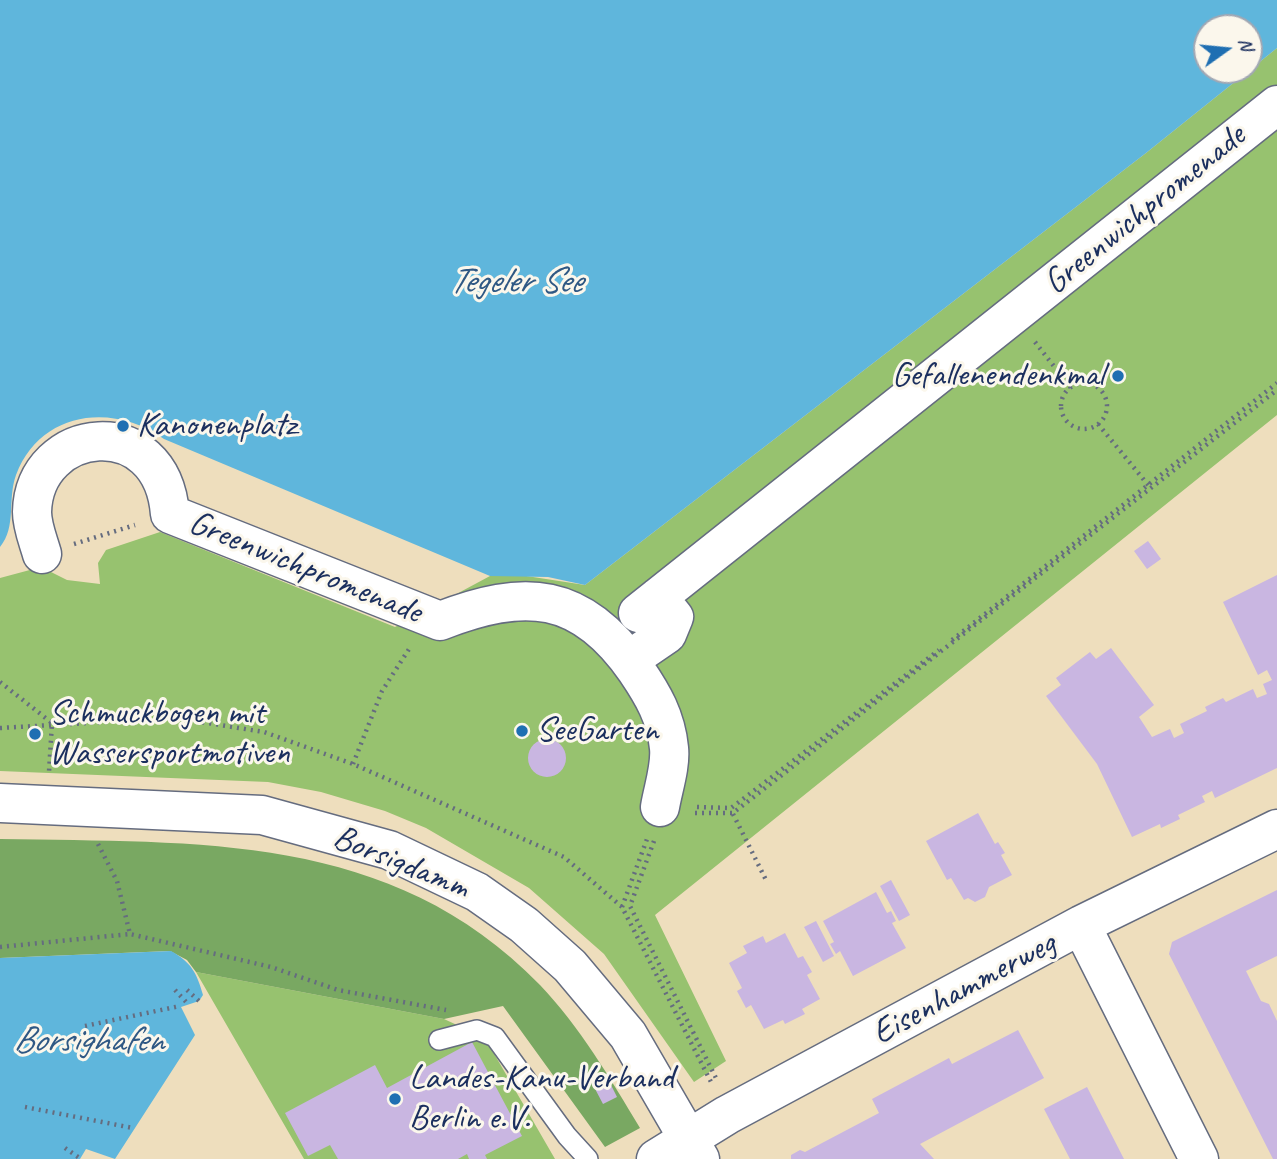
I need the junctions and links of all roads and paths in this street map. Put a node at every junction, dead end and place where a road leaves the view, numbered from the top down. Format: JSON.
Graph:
{"nodes":[{"id":1,"x":1277,"y":105,"type":"edge"},
{"id":2,"x":1014,"y":316,"type":"junction"},
{"id":3,"x":1277,"y":383,"type":"edge"},
{"id":4,"x":1071,"y":388,"type":"junction"},
{"id":5,"x":1277,"y":390,"type":"edge"},
{"id":6,"x":1098,"y":424,"type":"junction"},
{"id":7,"x":1149,"y":486,"type":"junction"},
{"id":8,"x":170,"y":514,"type":"junction"},
{"id":9,"x":42,"y":554,"type":"joint"},
{"id":10,"x":440,"y":621,"type":"junction"},
{"id":11,"x":631,"y":627,"type":"junction"},
{"id":12,"x":0,"y":682,"type":"edge"},
{"id":13,"x":52,"y":723,"type":"junction"},
{"id":14,"x":0,"y":728,"type":"edge"},
{"id":15,"x":353,"y":764,"type":"junction"},
{"id":16,"x":0,"y":803,"type":"edge"},
{"id":17,"x":64,"y":805,"type":"junction"},
{"id":18,"x":660,"y":807,"type":"joint"},
{"id":19,"x":733,"y":813,"type":"junction"},
{"id":20,"x":1277,"y":829,"type":"edge"},
{"id":21,"x":767,"y":881,"type":"dead end"},
{"id":22,"x":630,"y":906,"type":"dead end"},
{"id":23,"x":622,"y":907,"type":"junction"},
{"id":24,"x":1081,"y":925,"type":"junction"},
{"id":25,"x":130,"y":934,"type":"junction"},
{"id":26,"x":0,"y":947,"type":"edge"},
{"id":27,"x":175,"y":990,"type":"dead end"},
{"id":28,"x":187,"y":990,"type":"dead end"},
{"id":29,"x":199,"y":1001,"type":"dead end"},
{"id":30,"x":188,"y":1004,"type":"dead end"},
{"id":31,"x":180,"y":1006,"type":"dead end"},
{"id":32,"x":456,"y":1012,"type":"dead end"},
{"id":33,"x":85,"y":1026,"type":"dead end"},
{"id":34,"x":439,"y":1040,"type":"dead end"},
{"id":35,"x":724,"y":1101,"type":"junction"},
{"id":36,"x":25,"y":1107,"type":"dead end"},
{"id":37,"x":134,"y":1128,"type":"dead end"},
{"id":38,"x":65,"y":1148,"type":"dead end"},
{"id":39,"x":694,"y":1149,"type":"edge"},
{"id":40,"x":80,"y":1159,"type":"edge"},
{"id":41,"x":588,"y":1159,"type":"edge"},
{"id":42,"x":656,"y":1159,"type":"edge"},
{"id":43,"x":1199,"y":1159,"type":"edge"}],
"edges":[{"from":1,"to":2,"type":"street","name":"Greenwichpromenade"},
{"from":2,"to":4,"type":"path","name":"Greenwichpromenade"},
{"from":2,"to":11,"type":"street","name":"Greenwichpromenade"},
{"from":3,"to":7,"type":"path"},
{"from":4,"to":6,"type":"path"},
{"from":4,"to":6,"type":"path"},
{"from":5,"to":19,"type":"path"},
{"from":6,"to":7,"type":"path"},
{"from":7,"to":19,"type":"path"},
{"from":8,"to":9,"type":"path"},
{"from":8,"to":9,"type":"street","name":"Greenwichpromenade"},
{"from":8,"to":10,"type":"street","name":"Greenwichpromenade"},
{"from":10,"to":11,"type":"street","name":"Greenwichpromenade"},
{"from":10,"to":15,"type":"path"},
{"from":11,"to":18,"type":"street","name":"Greenwichpromenade"},
{"from":12,"to":13,"type":"path"},
{"from":13,"to":14,"type":"path"},
{"from":13,"to":15,"type":"path"},
{"from":13,"to":17,"type":"path"},
{"from":15,"to":23,"type":"path"},
{"from":16,"to":17,"type":"street","name":"Borsigdamm"},
{"from":17,"to":25,"type":"path"},
{"from":17,"to":39,"type":"street","name":"Borsigdamm"},
{"from":18,"to":23,"type":"path"},
{"from":19,"to":21,"type":"path"},
{"from":20,"to":24,"type":"street","name":"Eisenhammerweg"},
{"from":22,"to":35,"type":"path"},
{"from":23,"to":35,"type":"path"},
{"from":24,"to":35,"type":"street","name":"Eisenhammerweg"},
{"from":24,"to":43,"type":"street"},
{"from":25,"to":26,"type":"path"},
{"from":25,"to":32,"type":"path"},
{"from":27,"to":30,"type":"path"},
{"from":28,"to":29,"type":"path"},
{"from":31,"to":33,"type":"path"},
{"from":34,"to":41,"type":"lane"},
{"from":35,"to":39,"type":"street","name":"Eisenhammerweg"},
{"from":36,"to":37,"type":"path"},
{"from":38,"to":40,"type":"path"},
{"from":39,"to":42,"type":"street","name":"Eisenhammerweg"}]}
